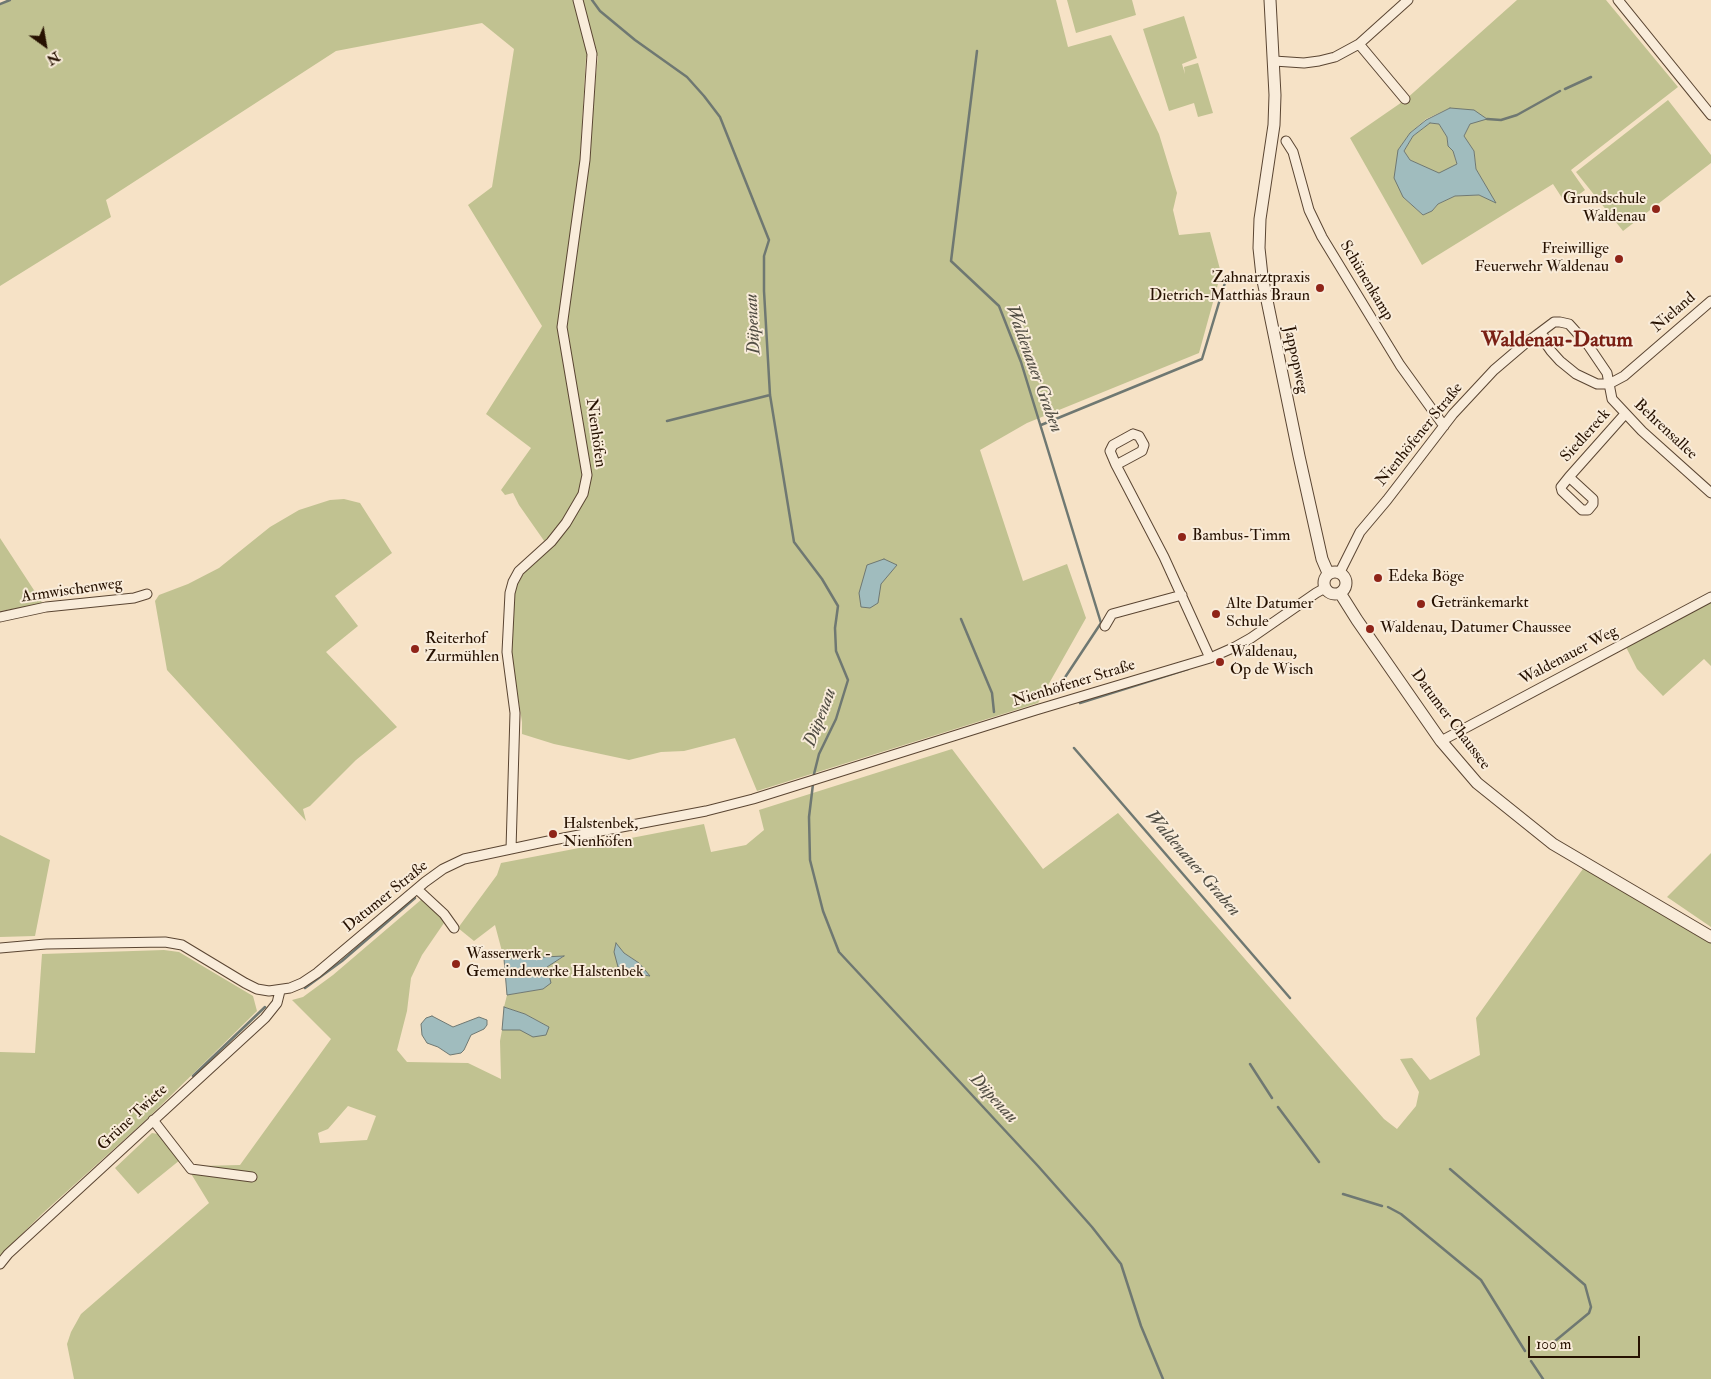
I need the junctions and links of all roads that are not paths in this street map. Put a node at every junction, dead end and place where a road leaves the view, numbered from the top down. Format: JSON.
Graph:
{"nodes":[{"id":1,"x":578,"y":0,"type":"edge"},
{"id":2,"x":1270,"y":0,"type":"edge"},
{"id":3,"x":1408,"y":0,"type":"edge"},
{"id":4,"x":1618,"y":0,"type":"edge"},
{"id":5,"x":1359,"y":44,"type":"junction"},
{"id":6,"x":1274,"y":62,"type":"junction"},
{"id":7,"x":1405,"y":99,"type":"dead end"},
{"id":8,"x":1711,"y":115,"type":"edge"},
{"id":9,"x":1286,"y":141,"type":"dead end"},
{"id":10,"x":1711,"y":301,"type":"edge"},
{"id":11,"x":1545,"y":330,"type":"junction"},
{"id":12,"x":1530,"y":340,"type":"junction"},
{"id":13,"x":1544,"y":341,"type":"junction"},
{"id":14,"x":1609,"y":384,"type":"junction"},
{"id":15,"x":1625,"y":414,"type":"junction"},
{"id":16,"x":1444,"y":426,"type":"junction"},
{"id":17,"x":1116,"y":464,"type":"dead end"},
{"id":18,"x":1569,"y":477,"type":"dead end"},
{"id":19,"x":1711,"y":493,"type":"edge"},
{"id":20,"x":1334,"y":573,"type":"junction"},
{"id":21,"x":1325,"y":588,"type":"junction"},
{"id":22,"x":1340,"y":593,"type":"junction"},
{"id":23,"x":148,"y":594,"type":"dead end"},
{"id":24,"x":1182,"y":595,"type":"junction"},
{"id":25,"x":1711,"y":597,"type":"edge"},
{"id":26,"x":0,"y":617,"type":"edge"},
{"id":27,"x":1105,"y":626,"type":"dead end"},
{"id":28,"x":1210,"y":658,"type":"junction"},
{"id":29,"x":1441,"y":741,"type":"junction"},
{"id":30,"x":806,"y":783,"type":"joint"},
{"id":31,"x":511,"y":849,"type":"junction"},
{"id":32,"x":417,"y":889,"type":"junction"},
{"id":33,"x":454,"y":928,"type":"dead end"},
{"id":34,"x":1711,"y":937,"type":"edge"},
{"id":35,"x":0,"y":948,"type":"edge"},
{"id":36,"x":280,"y":991,"type":"junction"},
{"id":37,"x":153,"y":1120,"type":"junction"},
{"id":38,"x":252,"y":1177,"type":"dead end"},
{"id":39,"x":0,"y":1264,"type":"edge"}],
"edges":[{"from":1,"to":31,"type":"street","name":"Nienhöfen"},
{"from":2,"to":6,"type":"street","name":"Jappopweg"},
{"from":3,"to":5,"type":"street"},
{"from":4,"to":8,"type":"street"},
{"from":5,"to":6,"type":"street"},
{"from":5,"to":7,"type":"street"},
{"from":6,"to":20,"type":"street","name":"Jappopweg"},
{"from":9,"to":16,"type":"street","name":"Schünenkamp"},
{"from":10,"to":14,"type":"street","name":"Nieland"},
{"from":11,"to":12,"type":"street","name":"Nienhöfener Straße"},
{"from":11,"to":13,"type":"street"},
{"from":11,"to":14,"type":"street","name":"Behrensallee"},
{"from":12,"to":13,"type":"street"},
{"from":12,"to":16,"type":"street","name":"Nienhöfener Straße"},
{"from":13,"to":14,"type":"street"},
{"from":14,"to":15,"type":"street","name":"Behrensallee"},
{"from":15,"to":18,"type":"street","name":"Siedlereck"},
{"from":15,"to":19,"type":"street","name":"Behrensallee"},
{"from":16,"to":20,"type":"street","name":"Nienhöfener Straße"},
{"from":17,"to":24,"type":"street"},
{"from":20,"to":21,"type":"street"},
{"from":20,"to":22,"type":"street"},
{"from":21,"to":22,"type":"street"},
{"from":21,"to":28,"type":"street","name":"Nienhöfener Straße"},
{"from":22,"to":29,"type":"street","name":"Datumer Chaussee"},
{"from":23,"to":26,"type":"street","name":"Armwischenweg"},
{"from":24,"to":27,"type":"street"},
{"from":24,"to":28,"type":"street"},
{"from":25,"to":29,"type":"street","name":"Waldenauer Weg"},
{"from":28,"to":30,"type":"street","name":"Nienhöfener Straße"},
{"from":29,"to":34,"type":"street","name":"Datumer Chaussee"},
{"from":30,"to":31,"type":"street","name":"Datumer Straße"},
{"from":31,"to":32,"type":"street","name":"Datumer Straße"},
{"from":32,"to":33,"type":"street"},
{"from":32,"to":36,"type":"street","name":"Datumer Straße"},
{"from":35,"to":36,"type":"street","name":"Datumer Straße"},
{"from":36,"to":37,"type":"street","name":"Grüne Twiete"},
{"from":37,"to":38,"type":"street"},
{"from":37,"to":39,"type":"street","name":"Grüne Twiete"}]}
